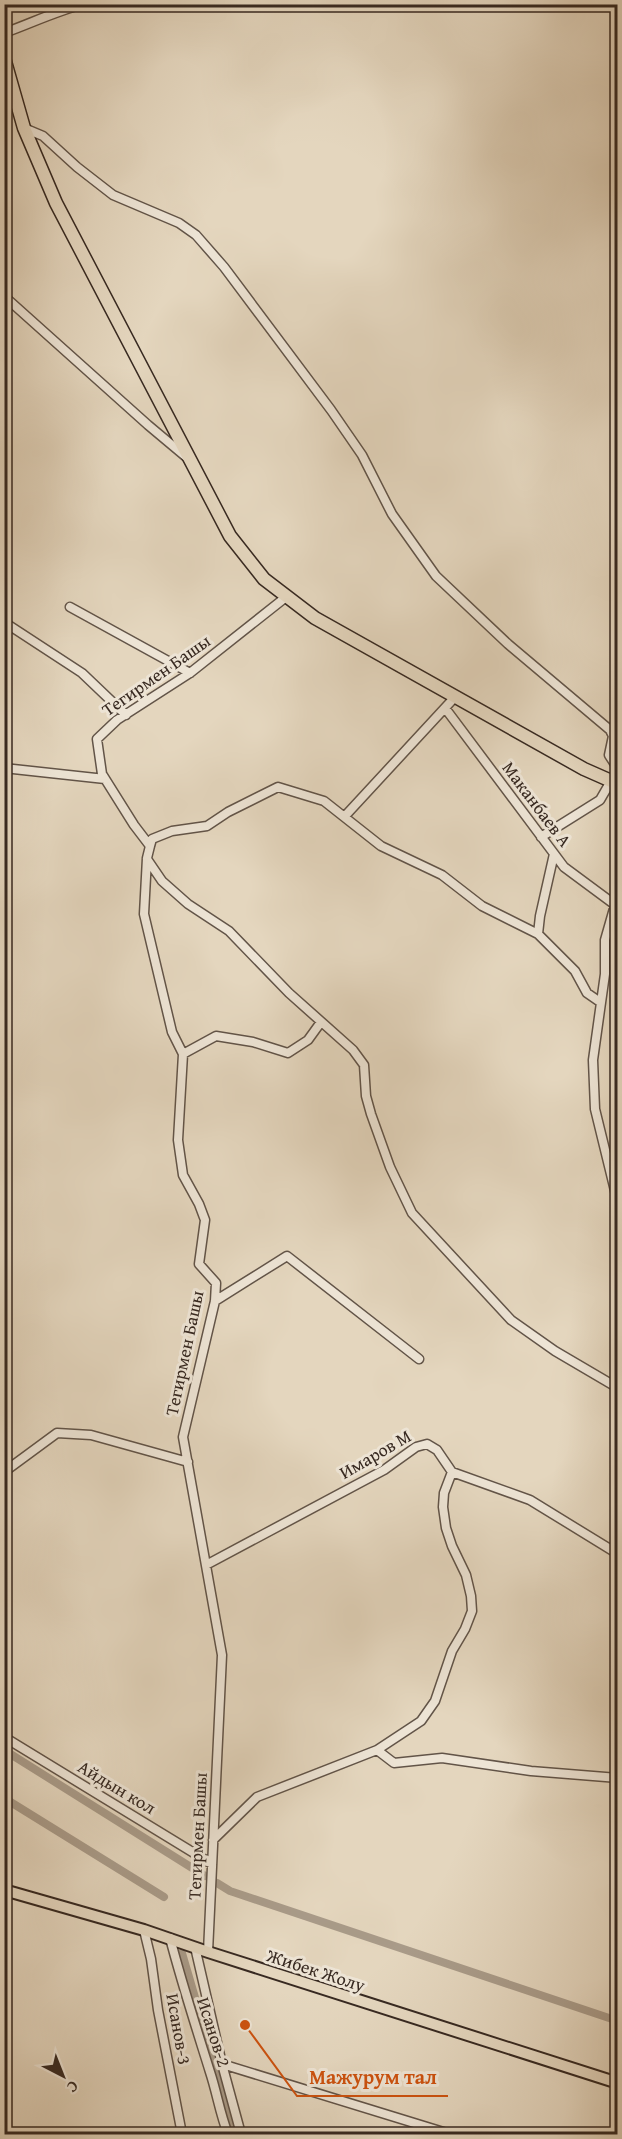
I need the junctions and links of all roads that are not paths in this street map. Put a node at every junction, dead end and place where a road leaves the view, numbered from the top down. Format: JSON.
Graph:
{"nodes":[{"id":1,"x":84,"y":4,"type":"edge"},
{"id":2,"x":97,"y":4,"type":"edge"},
{"id":3,"x":102,"y":4,"type":"edge"},
{"id":4,"x":4,"y":33,"type":"edge"},
{"id":5,"x":4,"y":58,"type":"edge"},
{"id":6,"x":24,"y":128,"type":"junction"},
{"id":7,"x":4,"y":296,"type":"edge"},
{"id":8,"x":190,"y":460,"type":"junction"},
{"id":9,"x":286,"y":597,"type":"junction"},
{"id":10,"x":70,"y":607,"type":"dead end"},
{"id":11,"x":4,"y":622,"type":"edge"},
{"id":12,"x":190,"y":673,"type":"junction"},
{"id":13,"x":455,"y":697,"type":"junction"},
{"id":14,"x":445,"y":708,"type":"junction"},
{"id":15,"x":126,"y":715,"type":"junction"},
{"id":16,"x":4,"y":768,"type":"edge"},
{"id":17,"x":618,"y":769,"type":"edge"},
{"id":18,"x":105,"y":779,"type":"junction"},
{"id":19,"x":614,"y":782,"type":"edge"},
{"id":20,"x":345,"y":816,"type":"junction"},
{"id":21,"x":541,"y":837,"type":"junction"},
{"id":22,"x":150,"y":846,"type":"junction"},
{"id":23,"x":554,"y":854,"type":"junction"},
{"id":24,"x":147,"y":858,"type":"junction"},
{"id":25,"x":616,"y":906,"type":"edge"},
{"id":26,"x":538,"y":934,"type":"junction"},
{"id":27,"x":600,"y":1002,"type":"junction"},
{"id":28,"x":321,"y":1022,"type":"junction"},
{"id":29,"x":183,"y":1054,"type":"junction"},
{"id":30,"x":618,"y":1203,"type":"edge"},
{"id":31,"x":215,"y":1301,"type":"junction"},
{"id":32,"x":419,"y":1359,"type":"dead end"},
{"id":33,"x":618,"y":1388,"type":"edge"},
{"id":34,"x":188,"y":1462,"type":"junction"},
{"id":35,"x":4,"y":1472,"type":"edge"},
{"id":36,"x":452,"y":1472,"type":"junction"},
{"id":37,"x":618,"y":1554,"type":"edge"},
{"id":38,"x":206,"y":1565,"type":"junction"},
{"id":39,"x":4,"y":1737,"type":"edge"},
{"id":40,"x":377,"y":1750,"type":"junction"},
{"id":41,"x":618,"y":1778,"type":"edge"},
{"id":42,"x":213,"y":1840,"type":"junction"},
{"id":43,"x":212,"y":1864,"type":"junction"},
{"id":44,"x":4,"y":1890,"type":"edge"},
{"id":45,"x":144,"y":1930,"type":"junction"},
{"id":46,"x":170,"y":1938,"type":"junction"},
{"id":47,"x":195,"y":1947,"type":"junction"},
{"id":48,"x":208,"y":1952,"type":"junction"},
{"id":49,"x":222,"y":2064,"type":"junction"},
{"id":50,"x":618,"y":2083,"type":"edge"},
{"id":51,"x":182,"y":2134,"type":"edge"},
{"id":52,"x":228,"y":2134,"type":"edge"},
{"id":53,"x":241,"y":2134,"type":"edge"},
{"id":54,"x":450,"y":2134,"type":"edge"}],
"edges":[{"from":1,"to":4,"type":"street"},
{"from":2,"to":3,"type":"street"},
{"from":5,"to":6,"type":"highway"},
{"from":6,"to":8,"type":"highway"},
{"from":6,"to":17,"type":"street"},
{"from":7,"to":8,"type":"street"},
{"from":8,"to":9,"type":"highway"},
{"from":9,"to":12,"type":"street","name":"Тегирмен Башы"},
{"from":9,"to":13,"type":"highway"},
{"from":10,"to":12,"type":"street"},
{"from":11,"to":15,"type":"street"},
{"from":12,"to":15,"type":"street","name":"Тегирмен Башы"},
{"from":13,"to":14,"type":"street"},
{"from":13,"to":19,"type":"highway"},
{"from":14,"to":20,"type":"street"},
{"from":14,"to":21,"type":"street","name":"Маканбаев А"},
{"from":15,"to":18,"type":"street","name":"Тегирмен Башы"},
{"from":16,"to":18,"type":"street"},
{"from":18,"to":22,"type":"street","name":"Тегирмен Башы"},
{"from":19,"to":21,"type":"street"},
{"from":20,"to":22,"type":"street"},
{"from":20,"to":26,"type":"street"},
{"from":21,"to":23,"type":"street","name":"Маканбаев А"},
{"from":22,"to":24,"type":"street","name":"Тегирмен Башы"},
{"from":23,"to":25,"type":"street","name":"Маканбаев А"},
{"from":23,"to":26,"type":"street"},
{"from":24,"to":28,"type":"street"},
{"from":24,"to":29,"type":"street","name":"Тегирмен Башы"},
{"from":25,"to":27,"type":"street"},
{"from":26,"to":27,"type":"street"},
{"from":27,"to":30,"type":"street"},
{"from":28,"to":29,"type":"street"},
{"from":28,"to":33,"type":"street"},
{"from":29,"to":31,"type":"street","name":"Тегирмен Башы"},
{"from":31,"to":32,"type":"street"},
{"from":31,"to":34,"type":"street","name":"Тегирмен Башы"},
{"from":34,"to":35,"type":"street"},
{"from":34,"to":38,"type":"street","name":"Тегирмен Башы"},
{"from":36,"to":37,"type":"street"},
{"from":36,"to":38,"type":"street","name":"Имаров М"},
{"from":36,"to":40,"type":"street"},
{"from":38,"to":42,"type":"street","name":"Тегирмен Башы"},
{"from":39,"to":43,"type":"street","name":"Айдын кол"},
{"from":40,"to":41,"type":"street"},
{"from":40,"to":42,"type":"street"},
{"from":42,"to":43,"type":"street","name":"Тегирмен Башы"},
{"from":43,"to":48,"type":"street","name":"Тегирмен Башы"},
{"from":44,"to":45,"type":"main road","name":"Жибек Жолу"},
{"from":45,"to":46,"type":"main road","name":"Жибек Жолу"},
{"from":45,"to":51,"type":"street","name":"Исанов-3"},
{"from":46,"to":47,"type":"main road","name":"Жибек Жолу"},
{"from":46,"to":52,"type":"street","name":"Исанов-2"},
{"from":47,"to":48,"type":"main road","name":"Жибек Жолу"},
{"from":47,"to":49,"type":"street"},
{"from":48,"to":50,"type":"main road","name":"Жибек Жолу"},
{"from":49,"to":53,"type":"street"},
{"from":49,"to":54,"type":"street"}]}
